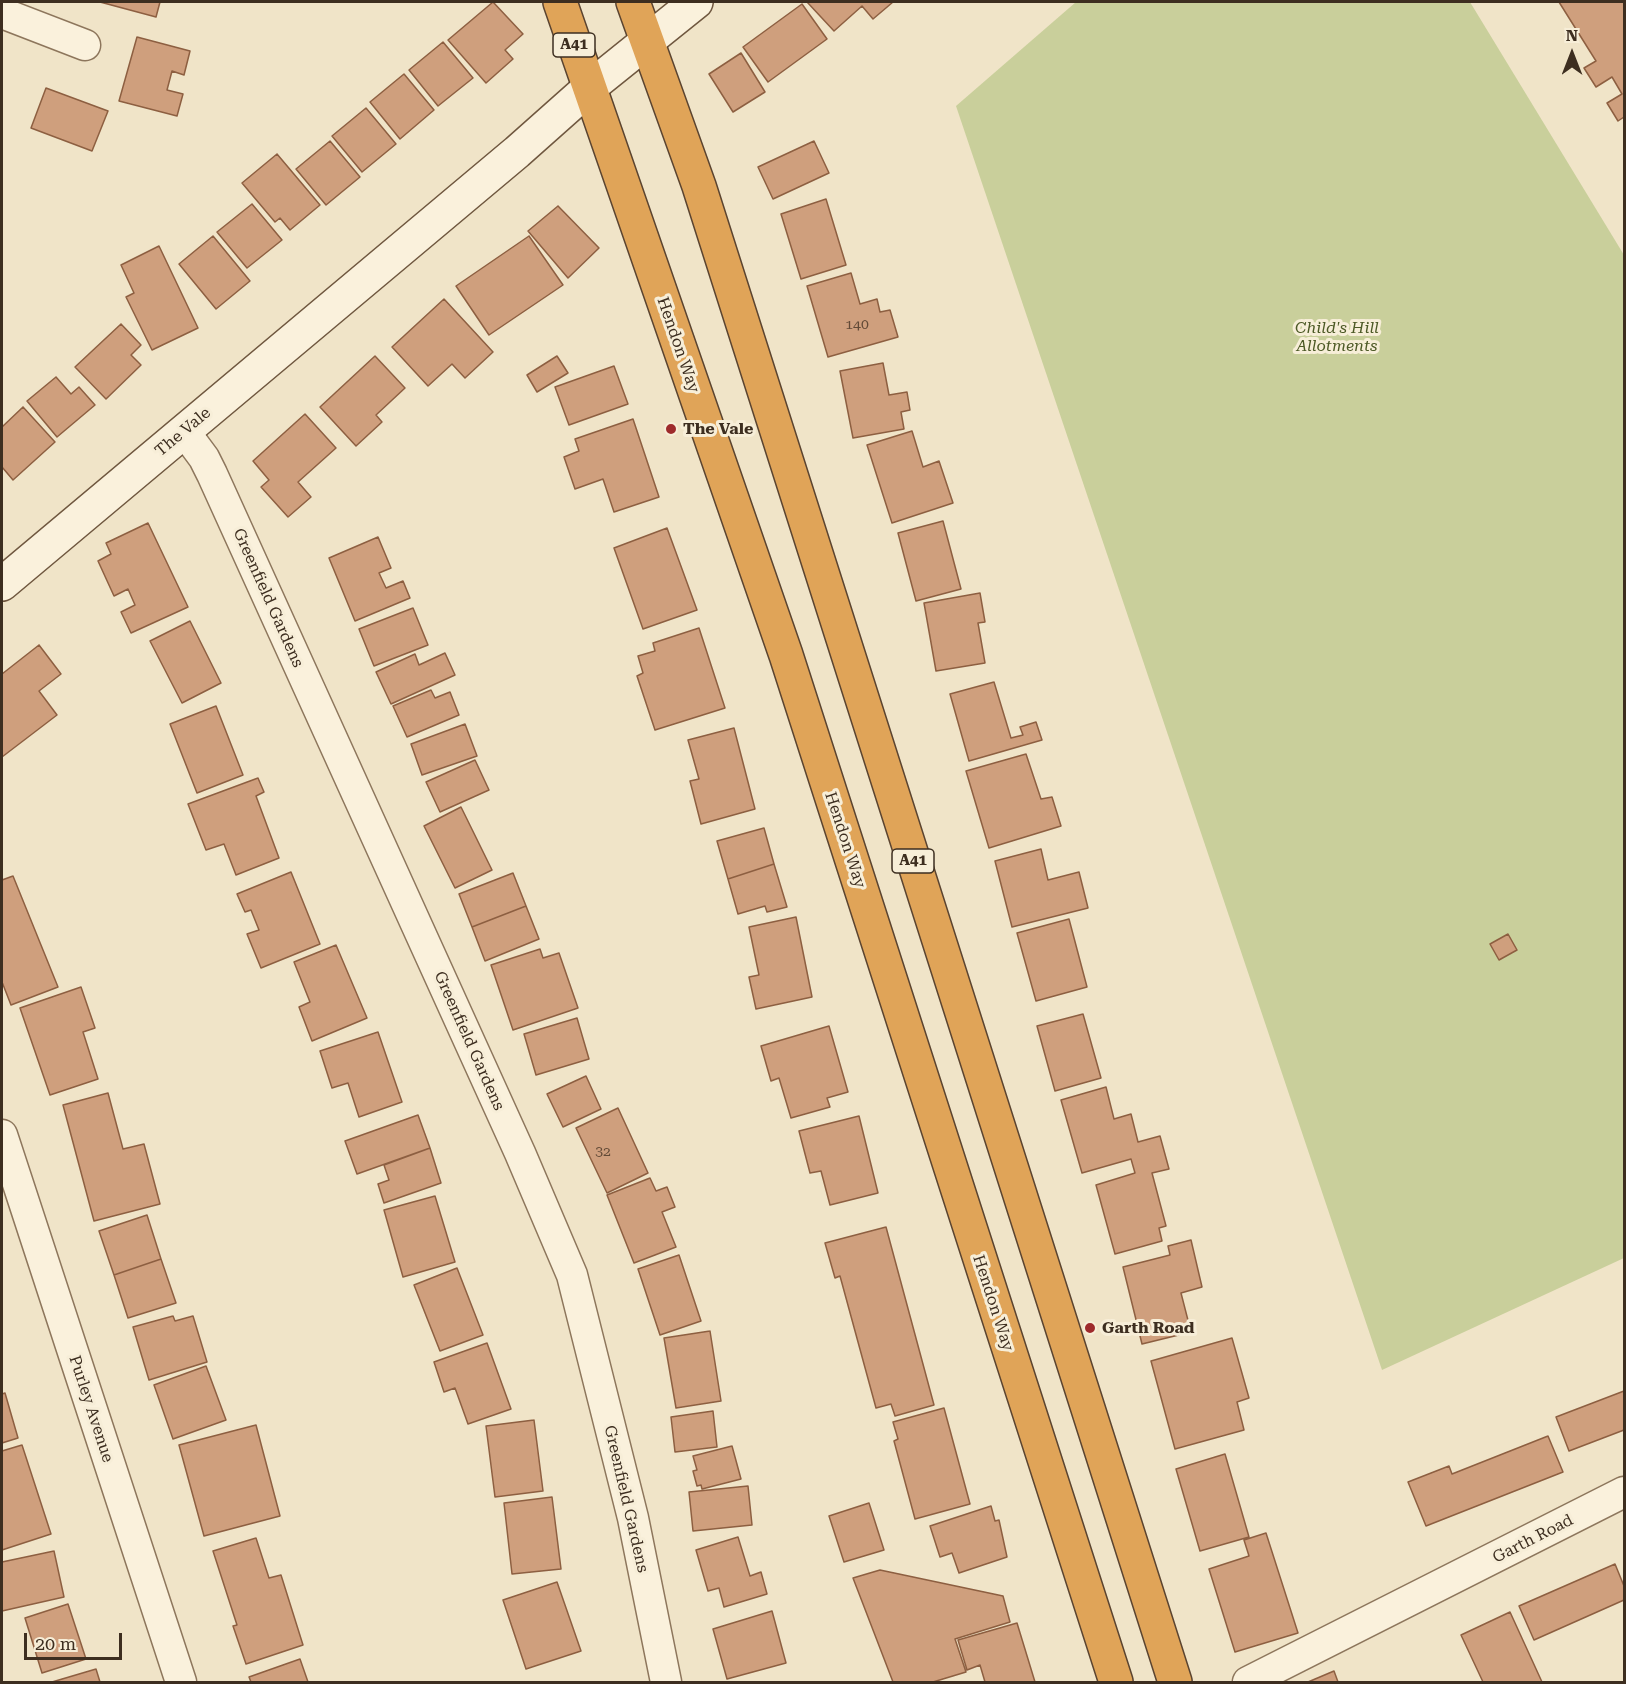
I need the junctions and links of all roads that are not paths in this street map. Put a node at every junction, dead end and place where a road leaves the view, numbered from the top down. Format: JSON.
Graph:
{"nodes":[{"id":1,"x":560,"y":2,"type":"edge"},
{"id":2,"x":633,"y":2,"type":"edge"},
{"id":3,"x":696,"y":2,"type":"edge"},
{"id":4,"x":2,"y":13,"type":"edge"},
{"id":5,"x":647,"y":42,"type":"junction"},
{"id":6,"x":85,"y":45,"type":"dead end"},
{"id":7,"x":589,"y":88,"type":"junction"},
{"id":8,"x":184,"y":431,"type":"junction"},
{"id":9,"x":2,"y":584,"type":"edge"},
{"id":10,"x":2,"y":1135,"type":"edge"},
{"id":11,"x":1624,"y":1492,"type":"edge"},
{"id":12,"x":181,"y":1683,"type":"edge"},
{"id":13,"x":666,"y":1683,"type":"edge"},
{"id":14,"x":1116,"y":1683,"type":"edge"},
{"id":15,"x":1174,"y":1683,"type":"edge"},
{"id":16,"x":1248,"y":1683,"type":"edge"}],
"edges":[{"from":1,"to":7,"type":"highway","name":"Hendon Way","number":"A41"},
{"from":2,"to":5,"type":"highway","number":"A41"},
{"from":3,"to":5,"type":"street","name":"The Vale"},
{"from":4,"to":6,"type":"street"},
{"from":5,"to":7,"type":"street","name":"The Vale"},
{"from":5,"to":15,"type":"highway","number":"A41"},
{"from":7,"to":8,"type":"street","name":"The Vale"},
{"from":7,"to":14,"type":"highway","name":"Hendon Way","number":"A41"},
{"from":8,"to":9,"type":"street","name":"The Vale"},
{"from":8,"to":13,"type":"street","name":"Greenfield Gardens"},
{"from":10,"to":12,"type":"street","name":"Purley Avenue"},
{"from":11,"to":16,"type":"street","name":"Garth Road"}]}
